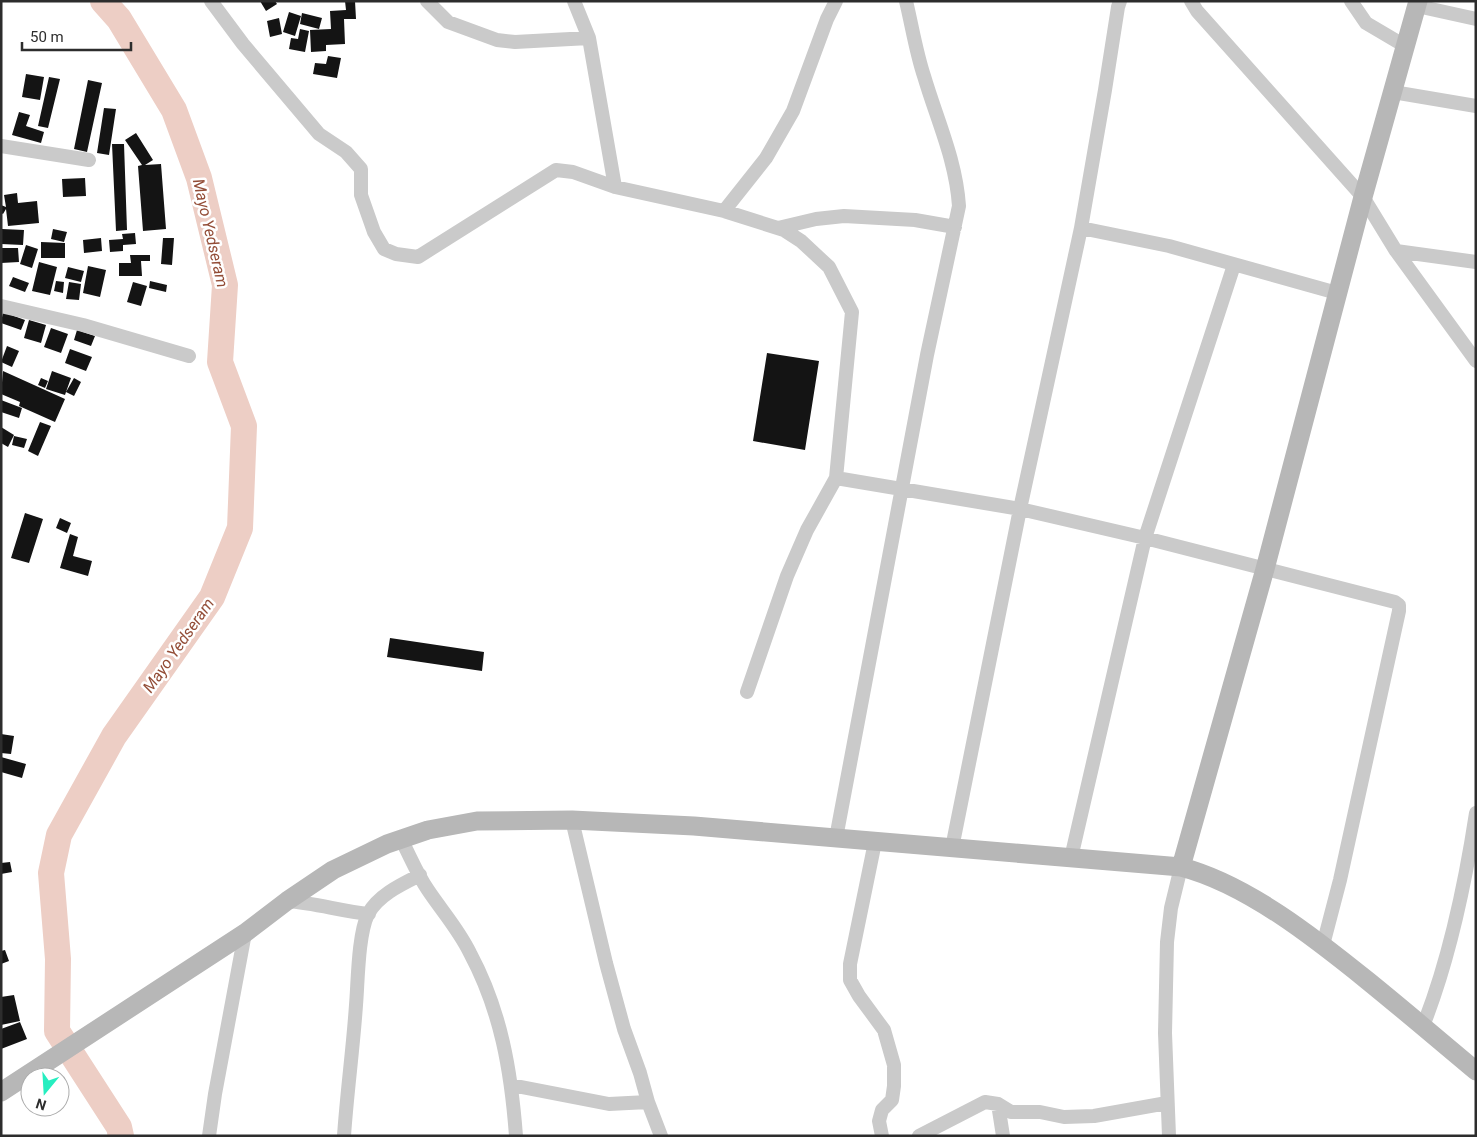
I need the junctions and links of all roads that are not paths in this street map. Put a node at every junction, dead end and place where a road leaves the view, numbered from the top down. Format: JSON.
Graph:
{"nodes":[{"id":1,"x":211,"y":1,"type":"edge"},
{"id":2,"x":427,"y":1,"type":"edge"},
{"id":3,"x":574,"y":1,"type":"edge"},
{"id":4,"x":836,"y":1,"type":"edge"},
{"id":5,"x":906,"y":1,"type":"edge"},
{"id":6,"x":1120,"y":1,"type":"edge"},
{"id":7,"x":1191,"y":1,"type":"edge"},
{"id":8,"x":1351,"y":1,"type":"edge"},
{"id":9,"x":1418,"y":4,"type":"edge"},
{"id":10,"x":1476,"y":20,"type":"edge"},
{"id":11,"x":589,"y":38,"type":"junction"},
{"id":12,"x":1406,"y":46,"type":"junction"},
{"id":13,"x":1393,"y":92,"type":"junction"},
{"id":14,"x":1476,"y":106,"type":"edge"},
{"id":15,"x":1,"y":146,"type":"edge"},
{"id":16,"x":89,"y":160,"type":"dead end"},
{"id":17,"x":615,"y":187,"type":"junction"},
{"id":18,"x":1363,"y":197,"type":"junction"},
{"id":19,"x":724,"y":211,"type":"junction"},
{"id":20,"x":955,"y":227,"type":"junction"},
{"id":21,"x":778,"y":228,"type":"junction"},
{"id":22,"x":1081,"y":228,"type":"junction"},
{"id":23,"x":1396,"y":251,"type":"junction"},
{"id":24,"x":1476,"y":262,"type":"edge"},
{"id":25,"x":1234,"y":265,"type":"junction"},
{"id":26,"x":1337,"y":293,"type":"junction"},
{"id":27,"x":1,"y":306,"type":"edge"},
{"id":28,"x":189,"y":356,"type":"dead end"},
{"id":29,"x":1476,"y":361,"type":"edge"},
{"id":30,"x":836,"y":478,"type":"junction"},
{"id":31,"x":903,"y":489,"type":"junction"},
{"id":32,"x":1020,"y":509,"type":"junction"},
{"id":33,"x":1145,"y":538,"type":"junction"},
{"id":34,"x":1265,"y":569,"type":"junction"},
{"id":35,"x":747,"y":692,"type":"dead end"},
{"id":36,"x":1476,"y":813,"type":"edge"},
{"id":37,"x":572,"y":820,"type":"junction"},
{"id":38,"x":836,"y":838,"type":"junction"},
{"id":39,"x":401,"y":839,"type":"junction"},
{"id":40,"x":874,"y":842,"type":"junction"},
{"id":41,"x":952,"y":848,"type":"junction"},
{"id":42,"x":1071,"y":858,"type":"junction"},
{"id":43,"x":1181,"y":868,"type":"junction"},
{"id":44,"x":420,"y":875,"type":"junction"},
{"id":45,"x":287,"y":901,"type":"junction"},
{"id":46,"x":369,"y":914,"type":"junction"},
{"id":47,"x":245,"y":933,"type":"junction"},
{"id":48,"x":1323,"y":945,"type":"junction"},
{"id":49,"x":1423,"y":1026,"type":"junction"},
{"id":50,"x":1476,"y":1071,"type":"edge"},
{"id":51,"x":511,"y":1085,"type":"junction"},
{"id":52,"x":6,"y":1089,"type":"edge"},
{"id":53,"x":648,"y":1102,"type":"junction"},
{"id":54,"x":1167,"y":1103,"type":"junction"},
{"id":55,"x":998,"y":1104,"type":"junction"},
{"id":56,"x":209,"y":1136,"type":"edge"},
{"id":57,"x":344,"y":1136,"type":"edge"},
{"id":58,"x":516,"y":1136,"type":"edge"},
{"id":59,"x":661,"y":1136,"type":"edge"},
{"id":60,"x":882,"y":1136,"type":"edge"},
{"id":61,"x":919,"y":1136,"type":"edge"},
{"id":62,"x":1004,"y":1136,"type":"edge"},
{"id":63,"x":1169,"y":1136,"type":"edge"}],
"edges":[{"from":1,"to":17,"type":"street"},
{"from":2,"to":11,"type":"street"},
{"from":3,"to":11,"type":"street"},
{"from":4,"to":19,"type":"street"},
{"from":5,"to":20,"type":"street"},
{"from":6,"to":22,"type":"street"},
{"from":7,"to":18,"type":"street"},
{"from":8,"to":12,"type":"street"},
{"from":9,"to":10,"type":"street"},
{"from":9,"to":12,"type":"main road"},
{"from":11,"to":17,"type":"street"},
{"from":12,"to":13,"type":"main road"},
{"from":13,"to":14,"type":"street"},
{"from":13,"to":18,"type":"main road"},
{"from":15,"to":16,"type":"street"},
{"from":17,"to":19,"type":"street"},
{"from":18,"to":23,"type":"street"},
{"from":18,"to":26,"type":"main road"},
{"from":19,"to":21,"type":"street"},
{"from":20,"to":21,"type":"street"},
{"from":20,"to":31,"type":"street"},
{"from":21,"to":30,"type":"street"},
{"from":22,"to":25,"type":"street"},
{"from":22,"to":32,"type":"street"},
{"from":23,"to":24,"type":"street"},
{"from":23,"to":29,"type":"street"},
{"from":25,"to":26,"type":"street"},
{"from":25,"to":33,"type":"street"},
{"from":26,"to":34,"type":"main road"},
{"from":27,"to":28,"type":"street"},
{"from":30,"to":31,"type":"street"},
{"from":30,"to":35,"type":"street"},
{"from":31,"to":32,"type":"street"},
{"from":31,"to":38,"type":"street"},
{"from":32,"to":33,"type":"street"},
{"from":32,"to":41,"type":"street"},
{"from":33,"to":34,"type":"street"},
{"from":33,"to":42,"type":"street"},
{"from":34,"to":43,"type":"main road"},
{"from":34,"to":48,"type":"street"},
{"from":36,"to":49,"type":"street"},
{"from":37,"to":38,"type":"main road"},
{"from":37,"to":39,"type":"main road"},
{"from":37,"to":53,"type":"street"},
{"from":38,"to":40,"type":"main road"},
{"from":39,"to":44,"type":"street"},
{"from":39,"to":45,"type":"main road"},
{"from":40,"to":41,"type":"main road"},
{"from":40,"to":60,"type":"street"},
{"from":41,"to":42,"type":"main road"},
{"from":42,"to":43,"type":"main road"},
{"from":43,"to":48,"type":"main road"},
{"from":43,"to":54,"type":"street"},
{"from":44,"to":46,"type":"street"},
{"from":44,"to":51,"type":"street"},
{"from":45,"to":46,"type":"street"},
{"from":45,"to":47,"type":"main road"},
{"from":46,"to":57,"type":"street"},
{"from":47,"to":52,"type":"main road"},
{"from":47,"to":56,"type":"street"},
{"from":48,"to":49,"type":"main road"},
{"from":49,"to":50,"type":"main road"},
{"from":51,"to":53,"type":"street"},
{"from":51,"to":58,"type":"street"},
{"from":53,"to":59,"type":"street"},
{"from":54,"to":55,"type":"street"},
{"from":54,"to":63,"type":"street"},
{"from":55,"to":61,"type":"street"},
{"from":55,"to":62,"type":"street"}]}
